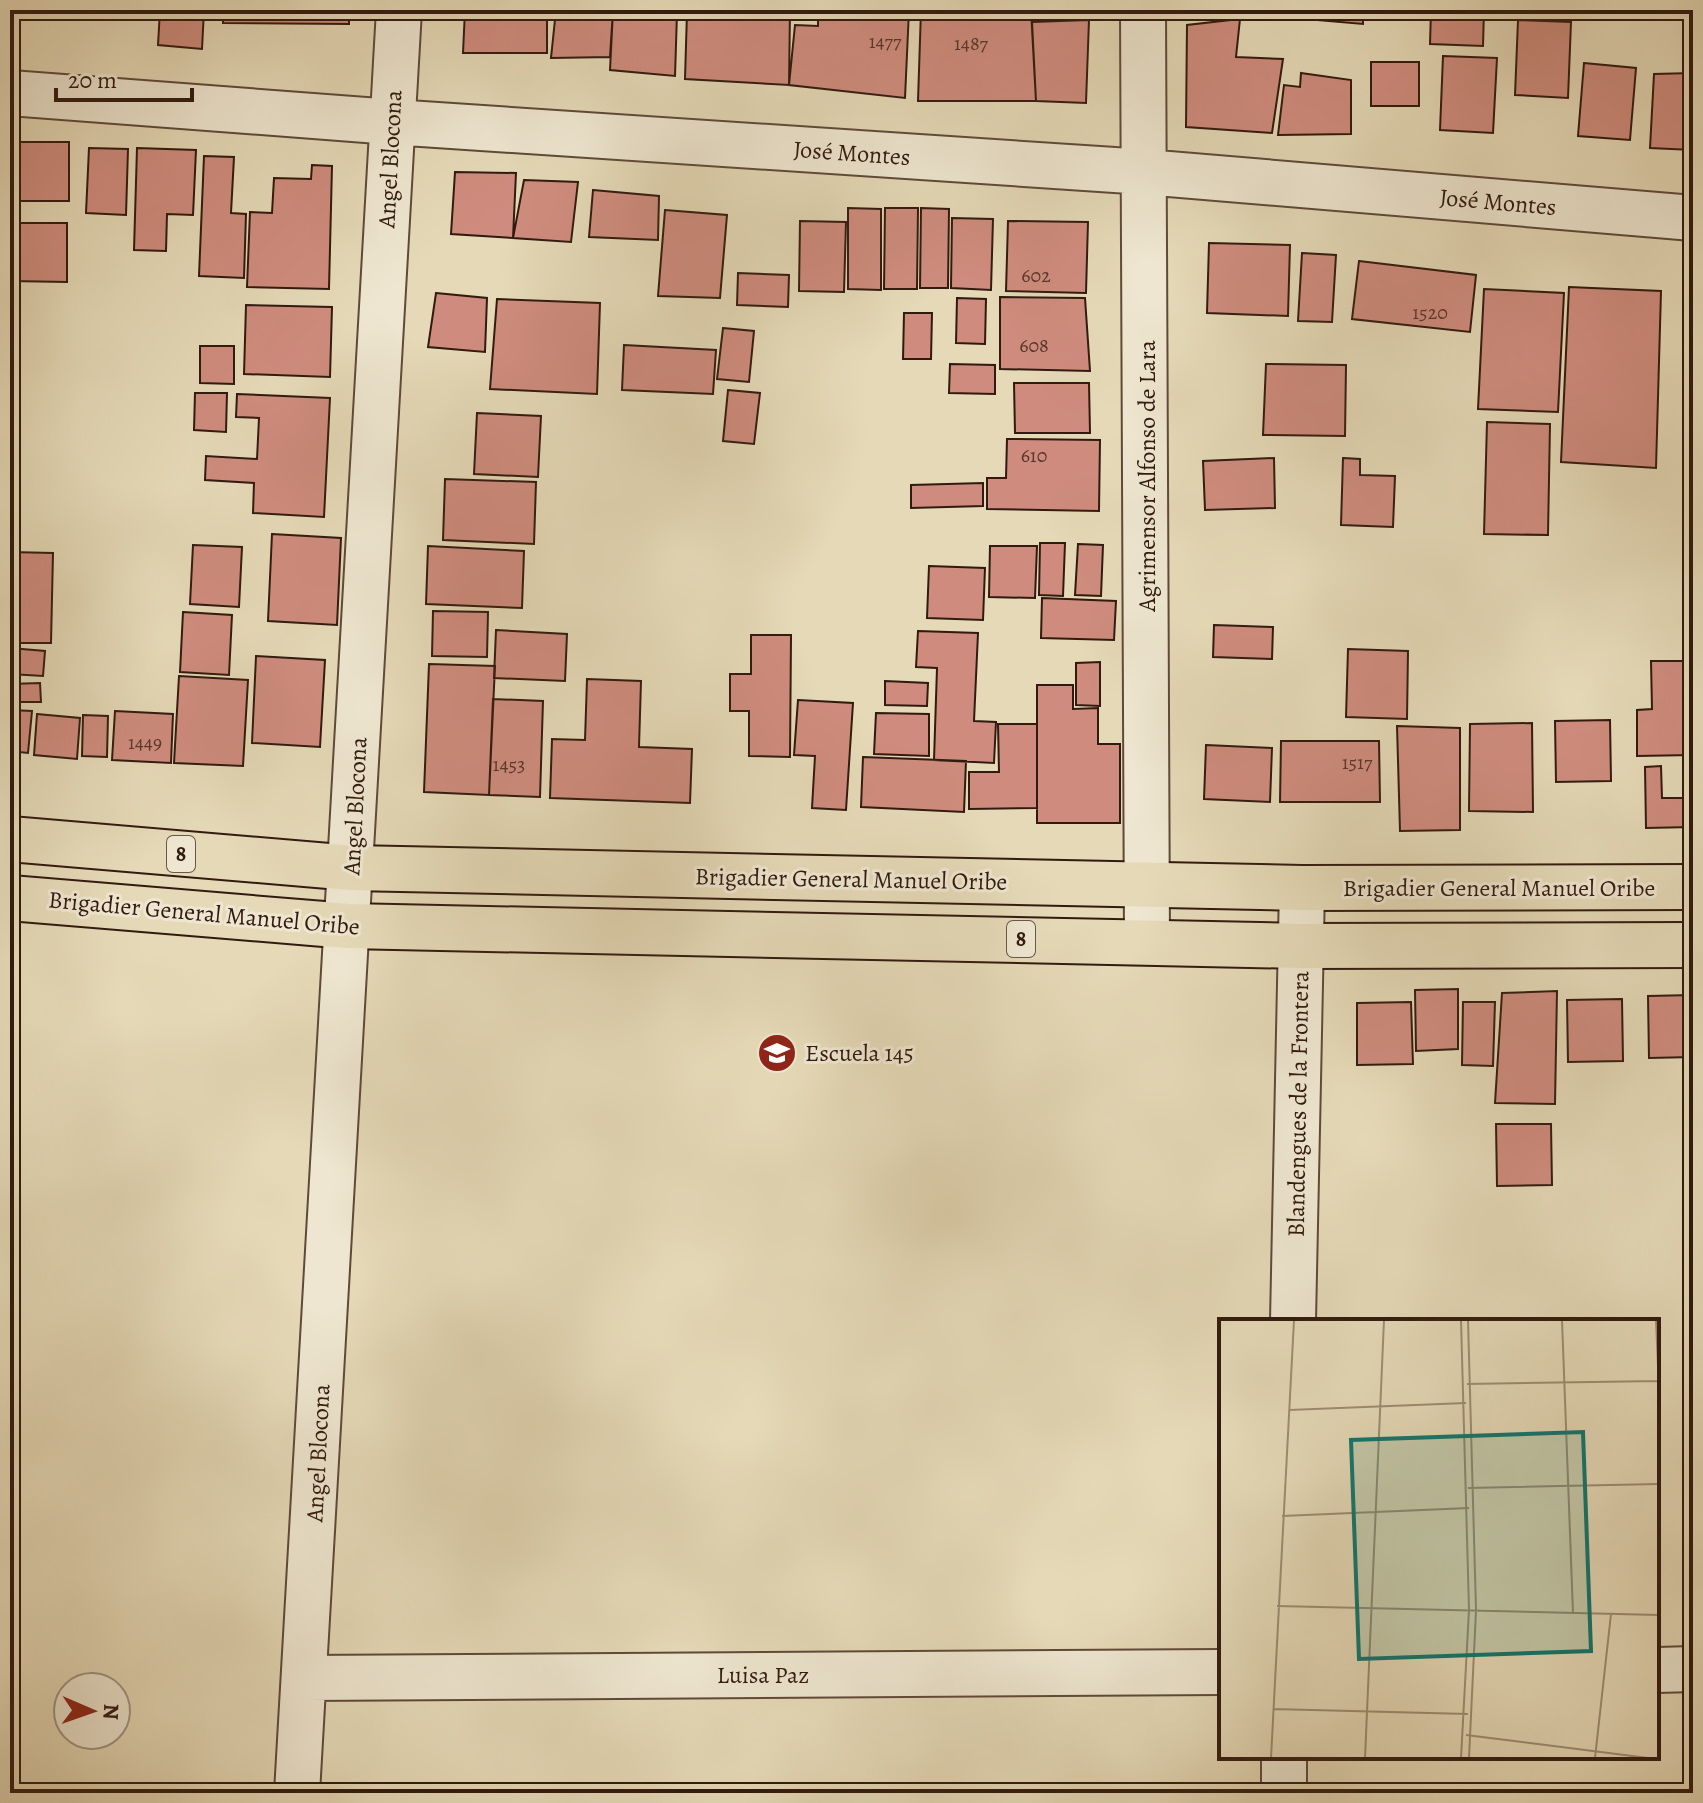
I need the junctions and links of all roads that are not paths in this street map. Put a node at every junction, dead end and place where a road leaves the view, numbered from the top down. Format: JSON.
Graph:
{"nodes":[{"id":1,"x":399,"y":10,"type":"edge"},
{"id":2,"x":1143,"y":10,"type":"edge"},
{"id":3,"x":10,"y":93,"type":"edge"},
{"id":4,"x":392,"y":122,"type":"junction"},
{"id":5,"x":1145,"y":172,"type":"junction"},
{"id":6,"x":1693,"y":218,"type":"edge"},
{"id":7,"x":10,"y":839,"type":"edge"},
{"id":8,"x":352,"y":868,"type":"junction"},
{"id":9,"x":1148,"y":885,"type":"junction"},
{"id":10,"x":1693,"y":887,"type":"edge"},
{"id":11,"x":1302,"y":888,"type":"junction"},
{"id":12,"x":10,"y":898,"type":"edge"},
{"id":13,"x":348,"y":926,"type":"junction"},
{"id":14,"x":1147,"y":942,"type":"junction"},
{"id":15,"x":1693,"y":945,"type":"edge"},
{"id":16,"x":1302,"y":946,"type":"junction"},
{"id":17,"x":1293,"y":1319,"type":"edge"},
{"id":18,"x":1693,"y":1669,"type":"edge"},
{"id":19,"x":1659,"y":1670,"type":"edge"},
{"id":20,"x":1219,"y":1672,"type":"edge"},
{"id":21,"x":305,"y":1678,"type":"junction"},
{"id":22,"x":1284,"y":1759,"type":"edge"},
{"id":23,"x":297,"y":1793,"type":"edge"},
{"id":24,"x":1284,"y":1793,"type":"edge"}],
"edges":[{"from":1,"to":4,"type":"street","name":"Angel Blocona"},
{"from":2,"to":5,"type":"street","name":"Agrimensor Alfonso de Lara"},
{"from":3,"to":4,"type":"street","name":"José Montes"},
{"from":4,"to":5,"type":"street","name":"José Montes"},
{"from":4,"to":8,"type":"street","name":"Angel Blocona"},
{"from":5,"to":6,"type":"street","name":"José Montes"},
{"from":5,"to":9,"type":"street","name":"Agrimensor Alfonso de Lara"},
{"from":7,"to":8,"type":"main road","name":"Brigadier General Manuel Oribe","number":"8"},
{"from":8,"to":9,"type":"main road","name":"Brigadier General Manuel Oribe","number":"8"},
{"from":8,"to":13,"type":"street","name":"Angel Blocona"},
{"from":9,"to":11,"type":"main road","name":"Brigadier General Manuel Oribe","number":"8"},
{"from":9,"to":14,"type":"street","name":"Agrimensor Alfonso de Lara"},
{"from":10,"to":11,"type":"main road","name":"Brigadier General Manuel Oribe","number":"8"},
{"from":11,"to":16,"type":"street","name":"Blandengues de la Frontera"},
{"from":12,"to":13,"type":"main road","name":"Brigadier General Manuel Oribe","number":"8"},
{"from":13,"to":14,"type":"main road","name":"Brigadier General Manuel Oribe","number":"8"},
{"from":13,"to":21,"type":"street","name":"Angel Blocona"},
{"from":14,"to":16,"type":"main road","name":"Brigadier General Manuel Oribe","number":"8"},
{"from":15,"to":16,"type":"main road","name":"Brigadier General Manuel Oribe","number":"8"},
{"from":16,"to":17,"type":"street","name":"Blandengues de la Frontera"},
{"from":18,"to":19,"type":"street"},
{"from":20,"to":21,"type":"street","name":"Luisa Paz"},
{"from":21,"to":23,"type":"street","name":"Angel Blocona"},
{"from":22,"to":24,"type":"street"}]}
